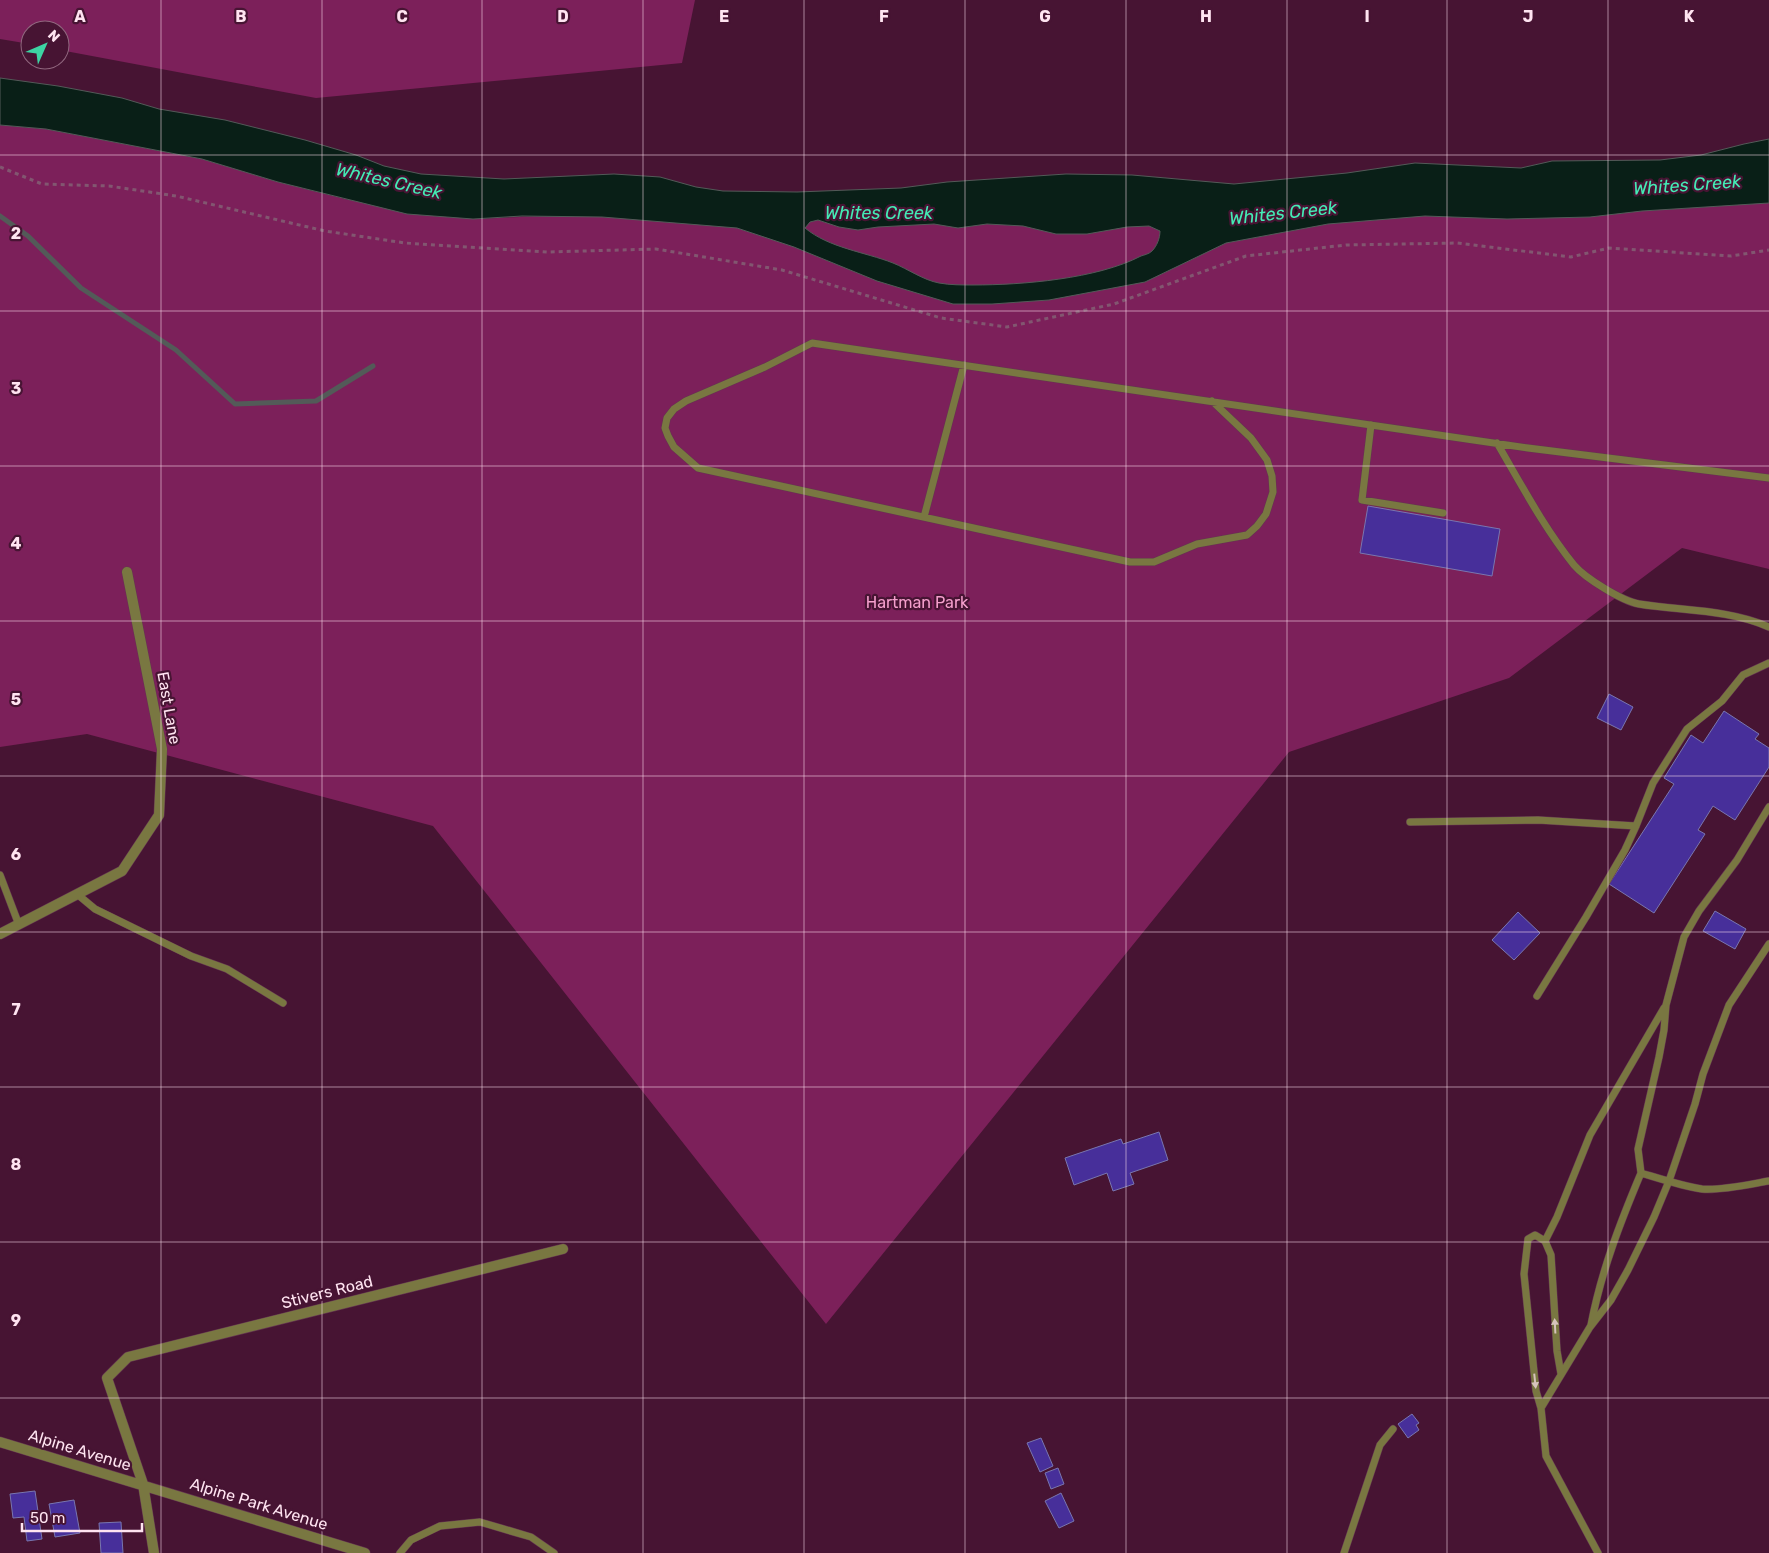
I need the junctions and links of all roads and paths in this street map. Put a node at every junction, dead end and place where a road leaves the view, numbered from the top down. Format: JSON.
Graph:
{"nodes":[{"id":1,"x":0,"y":167,"type":"edge"},
{"id":2,"x":1769,"y":250,"type":"edge"},
{"id":3,"x":964,"y":365,"type":"junction"},
{"id":4,"x":1212,"y":401,"type":"junction"},
{"id":5,"x":1371,"y":424,"type":"junction"},
{"id":6,"x":1496,"y":443,"type":"junction"},
{"id":7,"x":1769,"y":478,"type":"edge"},
{"id":8,"x":1443,"y":513,"type":"dead end"},
{"id":9,"x":924,"y":517,"type":"junction"},
{"id":10,"x":127,"y":572,"type":"dead end"},
{"id":11,"x":1769,"y":627,"type":"edge"},
{"id":12,"x":1769,"y":662,"type":"edge"},
{"id":13,"x":1769,"y":807,"type":"edge"},
{"id":14,"x":1410,"y":822,"type":"dead end"},
{"id":15,"x":1636,"y":826,"type":"junction"},
{"id":16,"x":0,"y":874,"type":"edge"},
{"id":17,"x":77,"y":894,"type":"junction"},
{"id":18,"x":19,"y":924,"type":"junction"},
{"id":19,"x":0,"y":934,"type":"edge"},
{"id":20,"x":1769,"y":944,"type":"edge"},
{"id":21,"x":1537,"y":996,"type":"dead end"},
{"id":22,"x":283,"y":1003,"type":"dead end"},
{"id":23,"x":1666,"y":1004,"type":"junction"},
{"id":24,"x":1641,"y":1174,"type":"junction"},
{"id":25,"x":1669,"y":1181,"type":"junction"},
{"id":26,"x":1769,"y":1181,"type":"edge"},
{"id":27,"x":1545,"y":1240,"type":"junction"},
{"id":28,"x":563,"y":1249,"type":"dead end"},
{"id":29,"x":1590,"y":1327,"type":"junction"},
{"id":30,"x":1561,"y":1374,"type":"junction"},
{"id":31,"x":1542,"y":1408,"type":"junction"},
{"id":32,"x":1393,"y":1429,"type":"dead end"},
{"id":33,"x":0,"y":1442,"type":"edge"},
{"id":34,"x":143,"y":1484,"type":"junction"},
{"id":35,"x":154,"y":1553,"type":"edge"},
{"id":36,"x":366,"y":1553,"type":"edge"},
{"id":37,"x":400,"y":1553,"type":"edge"},
{"id":38,"x":554,"y":1553,"type":"edge"},
{"id":39,"x":1344,"y":1553,"type":"edge"},
{"id":40,"x":1598,"y":1553,"type":"edge"}],
"edges":[{"from":1,"to":2,"type":"path"},
{"from":3,"to":4,"type":"lane"},
{"from":3,"to":9,"type":"lane"},
{"from":3,"to":9,"type":"lane"},
{"from":4,"to":5,"type":"lane"},
{"from":4,"to":9,"type":"lane"},
{"from":5,"to":6,"type":"lane"},
{"from":5,"to":8,"type":"lane"},
{"from":6,"to":7,"type":"lane"},
{"from":6,"to":11,"type":"lane"},
{"from":10,"to":17,"type":"street","name":"East Lane"},
{"from":12,"to":15,"type":"lane"},
{"from":13,"to":23,"type":"lane"},
{"from":14,"to":15,"type":"lane"},
{"from":15,"to":21,"type":"lane"},
{"from":16,"to":18,"type":"lane"},
{"from":17,"to":18,"type":"street"},
{"from":17,"to":22,"type":"lane"},
{"from":18,"to":19,"type":"street"},
{"from":20,"to":25,"type":"lane"},
{"from":23,"to":24,"type":"lane"},
{"from":23,"to":27,"type":"lane"},
{"from":24,"to":25,"type":"lane"},
{"from":24,"to":29,"type":"lane"},
{"from":25,"to":26,"type":"lane"},
{"from":25,"to":29,"type":"lane"},
{"from":30,"to":27,"type":"lane","one_way":true},
{"from":27,"to":31,"type":"lane","one_way":true},
{"from":28,"to":34,"type":"street","name":"Stivers Road"},
{"from":29,"to":30,"type":"lane"},
{"from":30,"to":31,"type":"lane"},
{"from":31,"to":40,"type":"lane"},
{"from":32,"to":39,"type":"lane"},
{"from":33,"to":34,"type":"street","name":"Alpine Avenue"},
{"from":34,"to":35,"type":"street","name":"Alpine Avenue"},
{"from":34,"to":36,"type":"street","name":"Alpine Park Avenue"},
{"from":37,"to":38,"type":"lane"}]}
